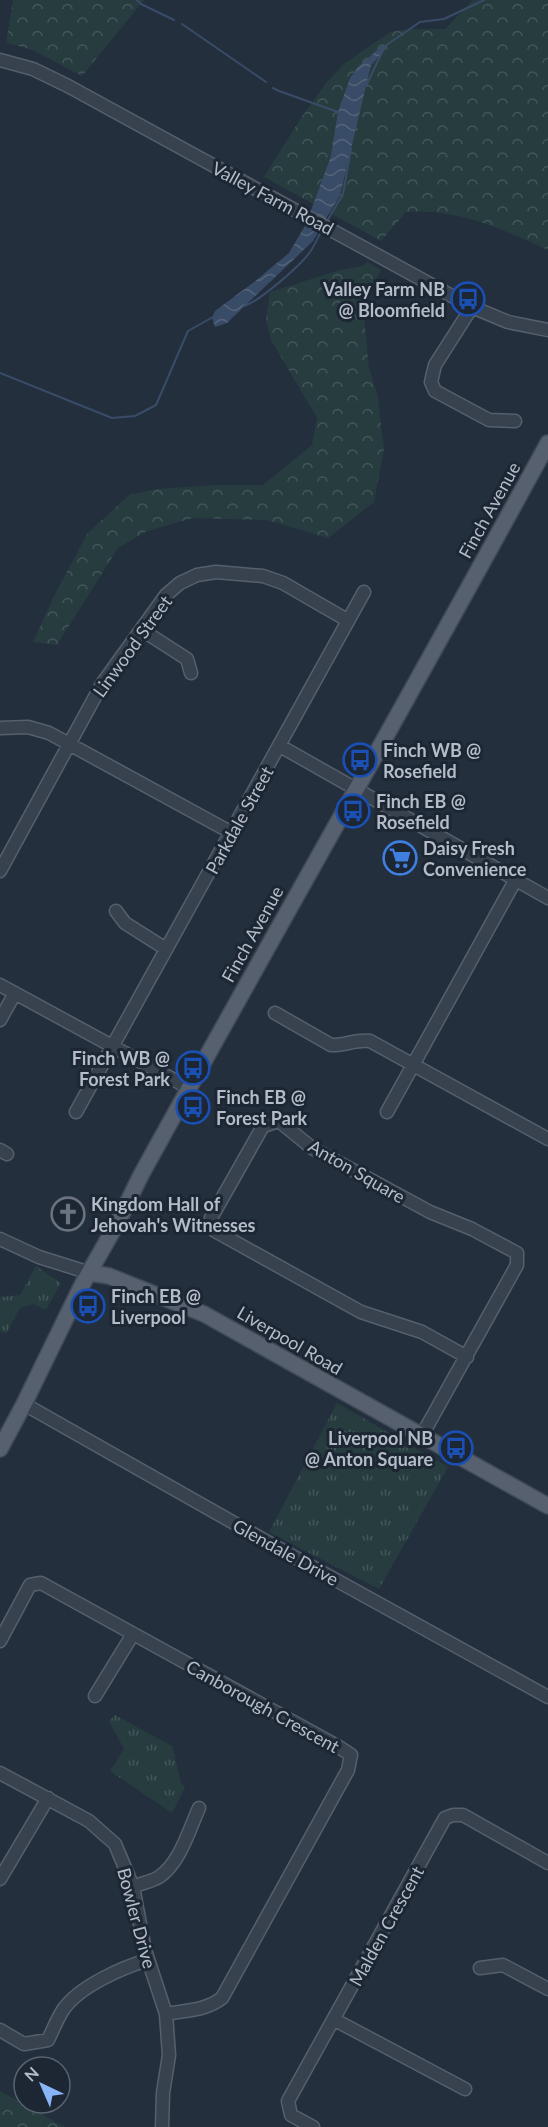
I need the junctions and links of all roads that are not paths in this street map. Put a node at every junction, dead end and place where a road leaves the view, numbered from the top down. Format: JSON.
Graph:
{"nodes":[{"id":1,"x":0,"y":60,"type":"edge"},
{"id":2,"x":472,"y":307,"type":"junction"},
{"id":3,"x":548,"y":330,"type":"edge"},
{"id":4,"x":515,"y":421,"type":"dead end"},
{"id":5,"x":548,"y":443,"type":"edge"},
{"id":6,"x":364,"y":592,"type":"dead end"},
{"id":7,"x":347,"y":620,"type":"junction"},
{"id":8,"x":142,"y":630,"type":"junction"},
{"id":9,"x":191,"y":673,"type":"dead end"},
{"id":10,"x":0,"y":728,"type":"edge"},
{"id":11,"x":69,"y":743,"type":"junction"},
{"id":12,"x":280,"y":746,"type":"junction"},
{"id":13,"x":355,"y":789,"type":"junction"},
{"id":14,"x":232,"y":833,"type":"junction"},
{"id":15,"x":0,"y":870,"type":"edge"},
{"id":16,"x":516,"y":879,"type":"junction"},
{"id":17,"x":548,"y":898,"type":"edge"},
{"id":18,"x":116,"y":911,"type":"dead end"},
{"id":19,"x":166,"y":949,"type":"junction"},
{"id":20,"x":0,"y":985,"type":"edge"},
{"id":21,"x":15,"y":993,"type":"junction"},
{"id":22,"x":275,"y":1013,"type":"dead end"},
{"id":23,"x":0,"y":1020,"type":"edge"},
{"id":24,"x":113,"y":1046,"type":"junction"},
{"id":25,"x":413,"y":1064,"type":"junction"},
{"id":26,"x":189,"y":1088,"type":"junction"},
{"id":27,"x":76,"y":1112,"type":"dead end"},
{"id":28,"x":387,"y":1112,"type":"dead end"},
{"id":29,"x":548,"y":1139,"type":"edge"},
{"id":30,"x":0,"y":1239,"type":"edge"},
{"id":31,"x":90,"y":1272,"type":"junction"},
{"id":32,"x":467,"y":1357,"type":"junction"},
{"id":33,"x":24,"y":1404,"type":"junction"},
{"id":34,"x":421,"y":1437,"type":"junction"},
{"id":35,"x":0,"y":1449,"type":"edge"},
{"id":36,"x":548,"y":1506,"type":"edge"},
{"id":37,"x":133,"y":1634,"type":"junction"},
{"id":38,"x":0,"y":1641,"type":"edge"},
{"id":39,"x":95,"y":1696,"type":"dead end"},
{"id":40,"x":548,"y":1697,"type":"edge"},
{"id":41,"x":0,"y":1773,"type":"edge"},
{"id":42,"x":48,"y":1798,"type":"junction"},
{"id":43,"x":199,"y":1808,"type":"dead end"},
{"id":44,"x":548,"y":1863,"type":"edge"},
{"id":45,"x":0,"y":1879,"type":"edge"},
{"id":46,"x":133,"y":1887,"type":"junction"},
{"id":47,"x":148,"y":1960,"type":"junction"},
{"id":48,"x":480,"y":1968,"type":"dead end"},
{"id":49,"x":548,"y":1989,"type":"edge"},
{"id":50,"x":166,"y":2014,"type":"junction"},
{"id":51,"x":334,"y":2020,"type":"junction"},
{"id":52,"x":0,"y":2030,"type":"edge"},
{"id":53,"x":465,"y":2089,"type":"dead end"},
{"id":54,"x":162,"y":2127,"type":"edge"},
{"id":55,"x":313,"y":2127,"type":"edge"}],
"edges":[{"from":1,"to":2,"type":"street","name":"Valley Farm Road"},
{"from":2,"to":3,"type":"street","name":"Valley Farm Road"},
{"from":2,"to":4,"type":"street"},
{"from":5,"to":13,"type":"main road","name":"Finch Avenue"},
{"from":6,"to":7,"type":"street","name":"Parkdale Street"},
{"from":7,"to":8,"type":"street","name":"Linwood Street"},
{"from":7,"to":12,"type":"street","name":"Parkdale Street"},
{"from":8,"to":9,"type":"street"},
{"from":8,"to":11,"type":"street","name":"Linwood Street"},
{"from":10,"to":11,"type":"street"},
{"from":11,"to":14,"type":"street"},
{"from":11,"to":15,"type":"street","name":"Linwood Street"},
{"from":12,"to":13,"type":"street"},
{"from":12,"to":14,"type":"street","name":"Parkdale Street"},
{"from":13,"to":16,"type":"street"},
{"from":13,"to":26,"type":"main road","name":"Finch Avenue"},
{"from":14,"to":19,"type":"street","name":"Parkdale Street"},
{"from":16,"to":17,"type":"street"},
{"from":16,"to":25,"type":"street"},
{"from":18,"to":19,"type":"street"},
{"from":19,"to":24,"type":"street","name":"Parkdale Street"},
{"from":20,"to":21,"type":"street"},
{"from":21,"to":23,"type":"street"},
{"from":21,"to":24,"type":"street"},
{"from":22,"to":25,"type":"street"},
{"from":24,"to":26,"type":"street"},
{"from":24,"to":27,"type":"street","name":"Parkdale Street"},
{"from":25,"to":28,"type":"street"},
{"from":25,"to":29,"type":"street"},
{"from":26,"to":31,"type":"main road","name":"Finch Avenue"},
{"from":30,"to":31,"type":"street","name":"Liverpool Road"},
{"from":31,"to":33,"type":"main road","name":"Finch Avenue"},
{"from":31,"to":34,"type":"main road","name":"Liverpool Road"},
{"from":32,"to":32,"type":"street","name":"Anton Square"},
{"from":32,"to":34,"type":"street","name":"Anton Square"},
{"from":33,"to":35,"type":"main road","name":"Finch Avenue"},
{"from":33,"to":40,"type":"street","name":"Glendale Drive"},
{"from":34,"to":36,"type":"main road","name":"Liverpool Road"},
{"from":37,"to":38,"type":"street","name":"Canborough Crescent"},
{"from":37,"to":39,"type":"street"},
{"from":37,"to":50,"type":"street","name":"Canborough Crescent"},
{"from":41,"to":42,"type":"street","name":"Bowler Drive"},
{"from":42,"to":45,"type":"street"},
{"from":42,"to":46,"type":"street","name":"Bowler Drive"},
{"from":43,"to":46,"type":"street"},
{"from":44,"to":51,"type":"street","name":"Malden Crescent"},
{"from":46,"to":47,"type":"street","name":"Bowler Drive"},
{"from":47,"to":50,"type":"street","name":"Bowler Drive"},
{"from":47,"to":52,"type":"street"},
{"from":48,"to":49,"type":"street"},
{"from":50,"to":54,"type":"street","name":"Bowler Drive"},
{"from":51,"to":53,"type":"street"},
{"from":51,"to":55,"type":"street","name":"Malden Crescent"}]}
